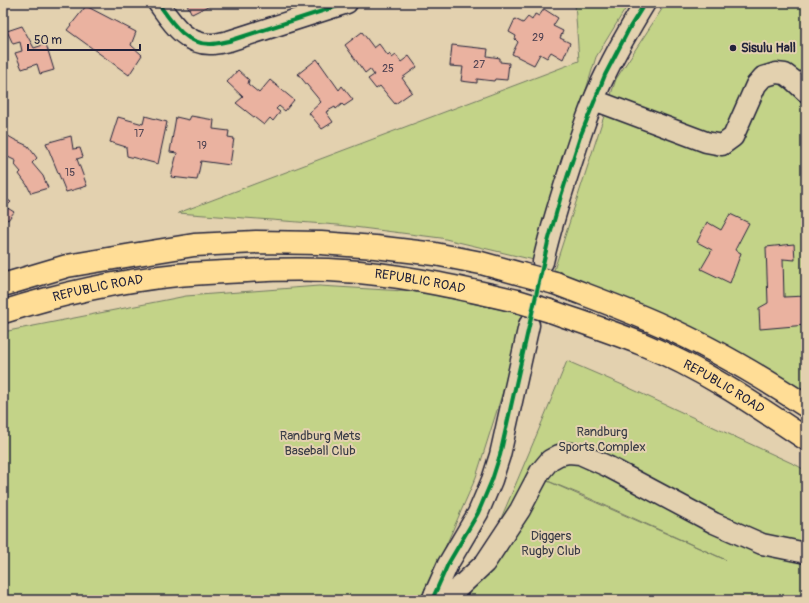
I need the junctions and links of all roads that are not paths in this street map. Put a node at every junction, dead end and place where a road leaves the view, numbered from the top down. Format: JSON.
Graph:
{"nodes":[{"id":1,"x":158,"y":3,"type":"edge"},
{"id":2,"x":347,"y":3,"type":"edge"},
{"id":3,"x":645,"y":3,"type":"edge"},
{"id":4,"x":806,"y":92,"type":"edge"},
{"id":5,"x":594,"y":100,"type":"junction"},
{"id":6,"x":543,"y":262,"type":"dead end"},
{"id":7,"x":3,"y":285,"type":"edge"},
{"id":8,"x":3,"y":312,"type":"edge"},
{"id":9,"x":529,"y":325,"type":"dead end"},
{"id":10,"x":806,"y":406,"type":"edge"},
{"id":11,"x":806,"y":439,"type":"edge"},
{"id":12,"x":806,"y":553,"type":"edge"},
{"id":13,"x":433,"y":597,"type":"edge"}],
"edges":[{"from":1,"to":2,"type":"street"},
{"from":3,"to":5,"type":"street"},
{"from":4,"to":5,"type":"street"},
{"from":5,"to":6,"type":"street"},
{"from":7,"to":10,"type":"main road","name":"REPUBLIC ROAD","bridge":true},
{"from":8,"to":11,"type":"main road","name":"REPUBLIC ROAD","bridge":true},
{"from":9,"to":13,"type":"street"},
{"from":12,"to":13,"type":"street"}]}
